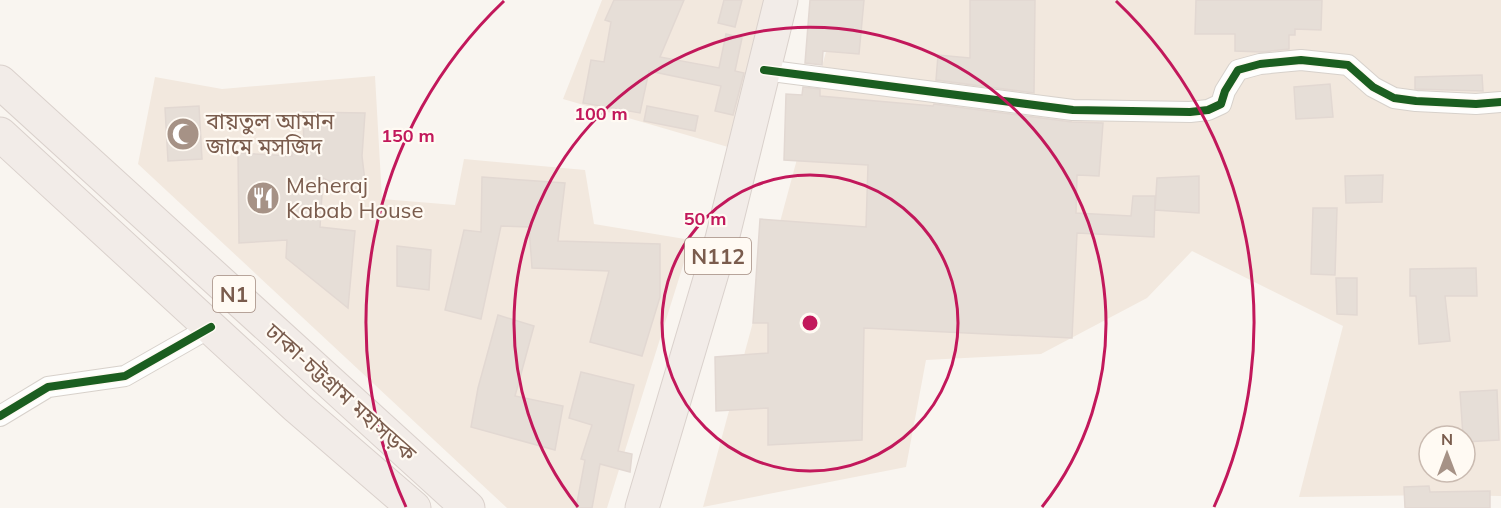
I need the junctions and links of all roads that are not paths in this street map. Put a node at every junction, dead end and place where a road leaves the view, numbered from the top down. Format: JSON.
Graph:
{"nodes":[{"id":1,"x":781,"y":0,"type":"edge"},
{"id":2,"x":764,"y":70,"type":"junction"},
{"id":3,"x":0,"y":82,"type":"edge"},
{"id":4,"x":1501,"y":102,"type":"edge"},
{"id":5,"x":0,"y":134,"type":"edge"},
{"id":6,"x":211,"y":327,"type":"junction"},
{"id":7,"x":0,"y":416,"type":"edge"},
{"id":8,"x":414,"y":508,"type":"edge"},
{"id":9,"x":468,"y":508,"type":"edge"},
{"id":10,"x":642,"y":508,"type":"edge"}],
"edges":[{"from":1,"to":2,"type":"highway","number":"N112"},
{"from":2,"to":4,"type":"street"},
{"from":2,"to":10,"type":"highway","number":"N112"},
{"from":3,"to":9,"type":"highway","name":"ঢাকা-চট্টগ্রাম মহাসড়ক","number":"N1"},
{"from":5,"to":6,"type":"highway","name":"ঢাকা-চট্টগ্রাম মহাসড়ক","number":"N1"},
{"from":6,"to":7,"type":"street"},
{"from":6,"to":8,"type":"highway","name":"ঢাকা-চট্টগ্রাম মহাসড়ক","number":"N1"}]}
